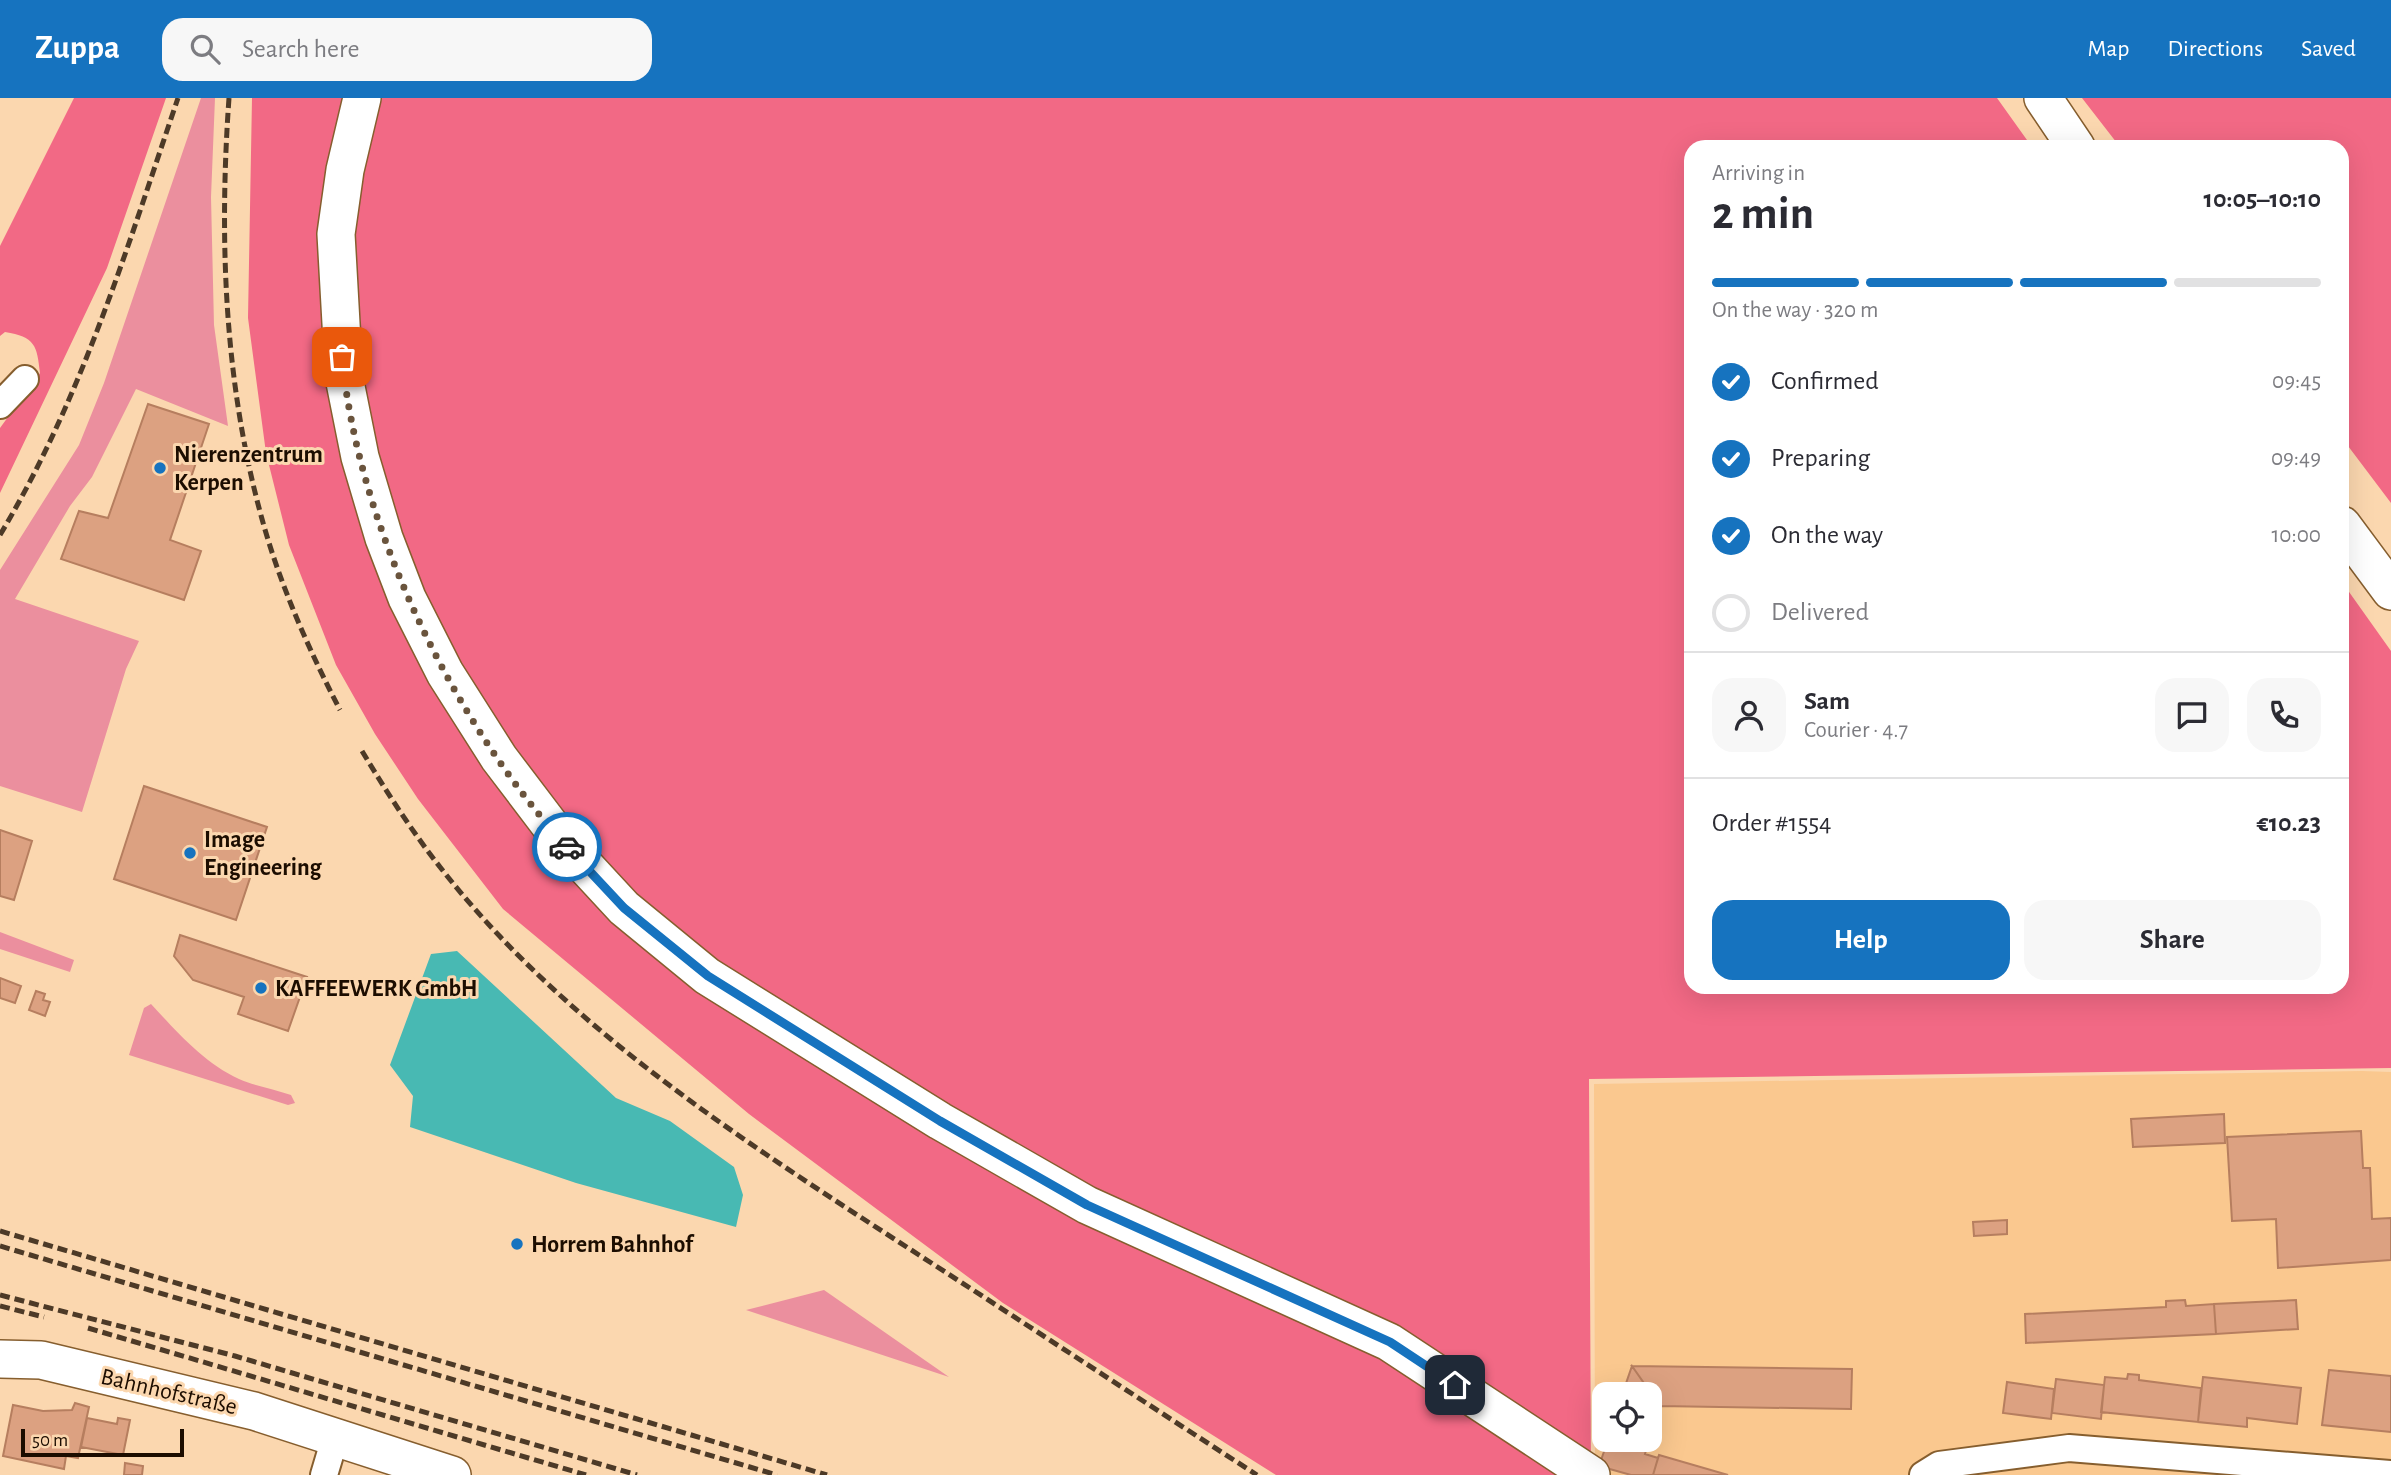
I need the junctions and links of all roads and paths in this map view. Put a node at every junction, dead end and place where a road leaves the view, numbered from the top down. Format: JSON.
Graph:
{"nodes":[{"id":1,"x":362,"y":98,"type":"edge"},
{"id":2,"x":2043,"y":98,"type":"edge"},
{"id":3,"x":2072,"y":140,"type":"edge"},
{"id":4,"x":25,"y":379,"type":"dead end"},
{"id":5,"x":0,"y":405,"type":"edge"},
{"id":6,"x":2349,"y":534,"type":"edge"},
{"id":7,"x":2391,"y":591,"type":"edge"},
{"id":8,"x":0,"y":1359,"type":"edge"},
{"id":9,"x":335,"y":1438,"type":"junction"},
{"id":10,"x":2391,"y":1474,"type":"edge"},
{"id":11,"x":324,"y":1475,"type":"edge"},
{"id":12,"x":452,"y":1475,"type":"edge"},
{"id":13,"x":1591,"y":1475,"type":"edge"},
{"id":14,"x":1923,"y":1475,"type":"edge"}],
"edges":[{"from":1,"to":13,"type":"street"},
{"from":2,"to":3,"type":"street"},
{"from":4,"to":5,"type":"street"},
{"from":6,"to":7,"type":"street"},
{"from":8,"to":9,"type":"street","name":"Bahnhofstraße"},
{"from":9,"to":11,"type":"street"},
{"from":9,"to":12,"type":"street","name":"Bahnhofstraße"},
{"from":10,"to":14,"type":"street"}]}
